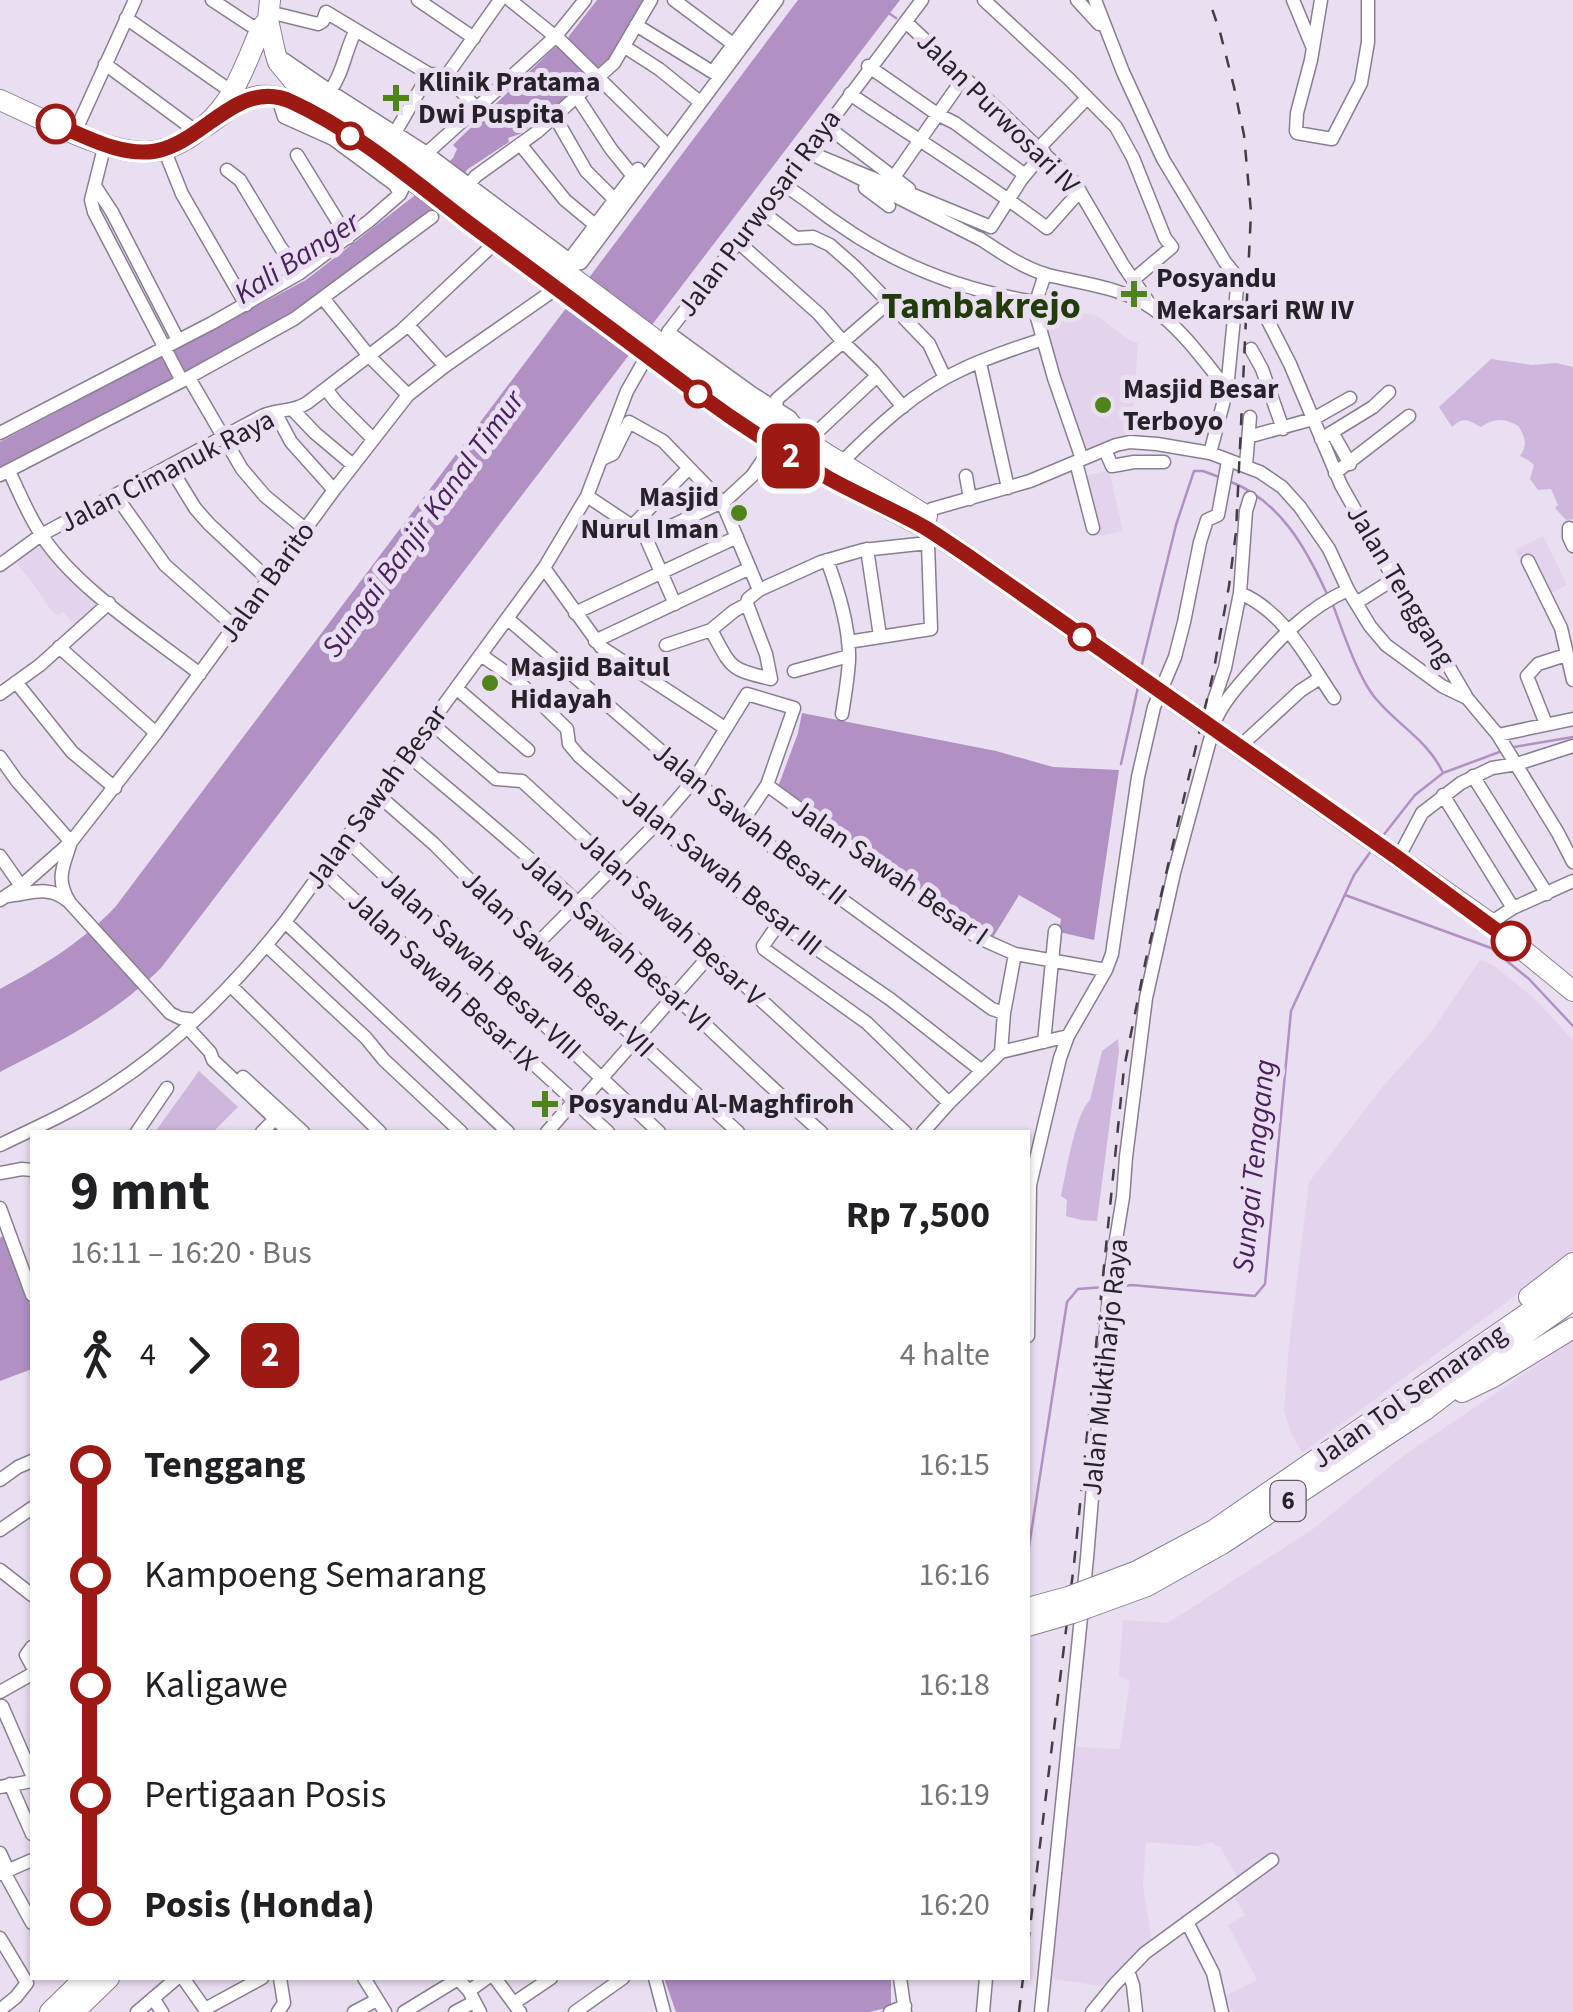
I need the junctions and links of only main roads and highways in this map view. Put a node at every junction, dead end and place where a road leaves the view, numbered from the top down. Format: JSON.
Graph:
{"nodes":[{"id":1,"x":268,"y":20,"type":"edge"},
{"id":2,"x":295,"y":93,"type":"junction"},
{"id":3,"x":0,"y":100,"type":"edge"},
{"id":4,"x":324,"y":110,"type":"junction"},
{"id":5,"x":201,"y":129,"type":"junction"},
{"id":6,"x":418,"y":172,"type":"junction"},
{"id":7,"x":453,"y":195,"type":"junction"},
{"id":8,"x":567,"y":280,"type":"junction"},
{"id":9,"x":644,"y":346,"type":"junction"},
{"id":10,"x":926,"y":529,"type":"junction"},
{"id":11,"x":1212,"y":713,"type":"junction"},
{"id":12,"x":1326,"y":801,"type":"junction"},
{"id":13,"x":1500,"y":916,"type":"junction"},
{"id":14,"x":1573,"y":975,"type":"edge"},
{"id":15,"x":1573,"y":991,"type":"edge"},
{"id":16,"x":1573,"y":1263,"type":"edge"},
{"id":17,"x":1573,"y":1282,"type":"edge"},
{"id":18,"x":1573,"y":1300,"type":"edge"},
{"id":19,"x":1573,"y":1328,"type":"edge"},
{"id":20,"x":1499,"y":1343,"type":"junction"},
{"id":21,"x":1418,"y":1402,"type":"junction"},
{"id":22,"x":1142,"y":1578,"type":"junction"},
{"id":23,"x":1030,"y":1607,"type":"edge"},
{"id":24,"x":1030,"y":1625,"type":"edge"},
{"id":25,"x":83,"y":1980,"type":"edge"},
{"id":26,"x":107,"y":1980,"type":"edge"},
{"id":27,"x":50,"y":2012,"type":"edge"},
{"id":28,"x":74,"y":2012,"type":"edge"}],
"edges":[{"from":1,"to":2,"type":"highway"},
{"from":1,"to":5,"type":"highway"},
{"from":2,"to":4,"type":"highway"},
{"from":2,"to":5,"type":"highway"},
{"from":3,"to":5,"type":"highway"},
{"from":4,"to":6,"type":"highway"},
{"from":4,"to":6,"type":"highway"},
{"from":6,"to":7,"type":"highway"},
{"from":7,"to":8,"type":"highway"},
{"from":7,"to":8,"type":"highway"},
{"from":8,"to":9,"type":"highway"},
{"from":9,"to":10,"type":"highway"},
{"from":9,"to":10,"type":"highway"},
{"from":10,"to":11,"type":"highway"},
{"from":11,"to":12,"type":"highway"},
{"from":11,"to":12,"type":"highway"},
{"from":12,"to":13,"type":"highway"},
{"from":13,"to":14,"type":"highway"},
{"from":13,"to":15,"type":"highway"},
{"from":16,"to":21,"type":"highway"},
{"from":17,"to":20,"type":"highway","name":"Jalan Tol Semarang","number":"6"},
{"from":18,"to":20,"type":"highway","name":"Jalan Tol Semarang","number":"6"},
{"from":19,"to":21,"type":"highway"},
{"from":20,"to":21,"type":"highway","name":"Jalan Tol Semarang","number":"6"},
{"from":21,"to":22,"type":"highway","name":"Jalan Tol Semarang","number":"6"},
{"from":22,"to":23,"type":"highway","name":"Jalan Tol Semarang","number":"6","bridge":true},
{"from":22,"to":24,"type":"highway","name":"Jalan Tol Semarang","number":"6","bridge":true},
{"from":25,"to":27,"type":"highway"},
{"from":26,"to":28,"type":"highway"}]}
